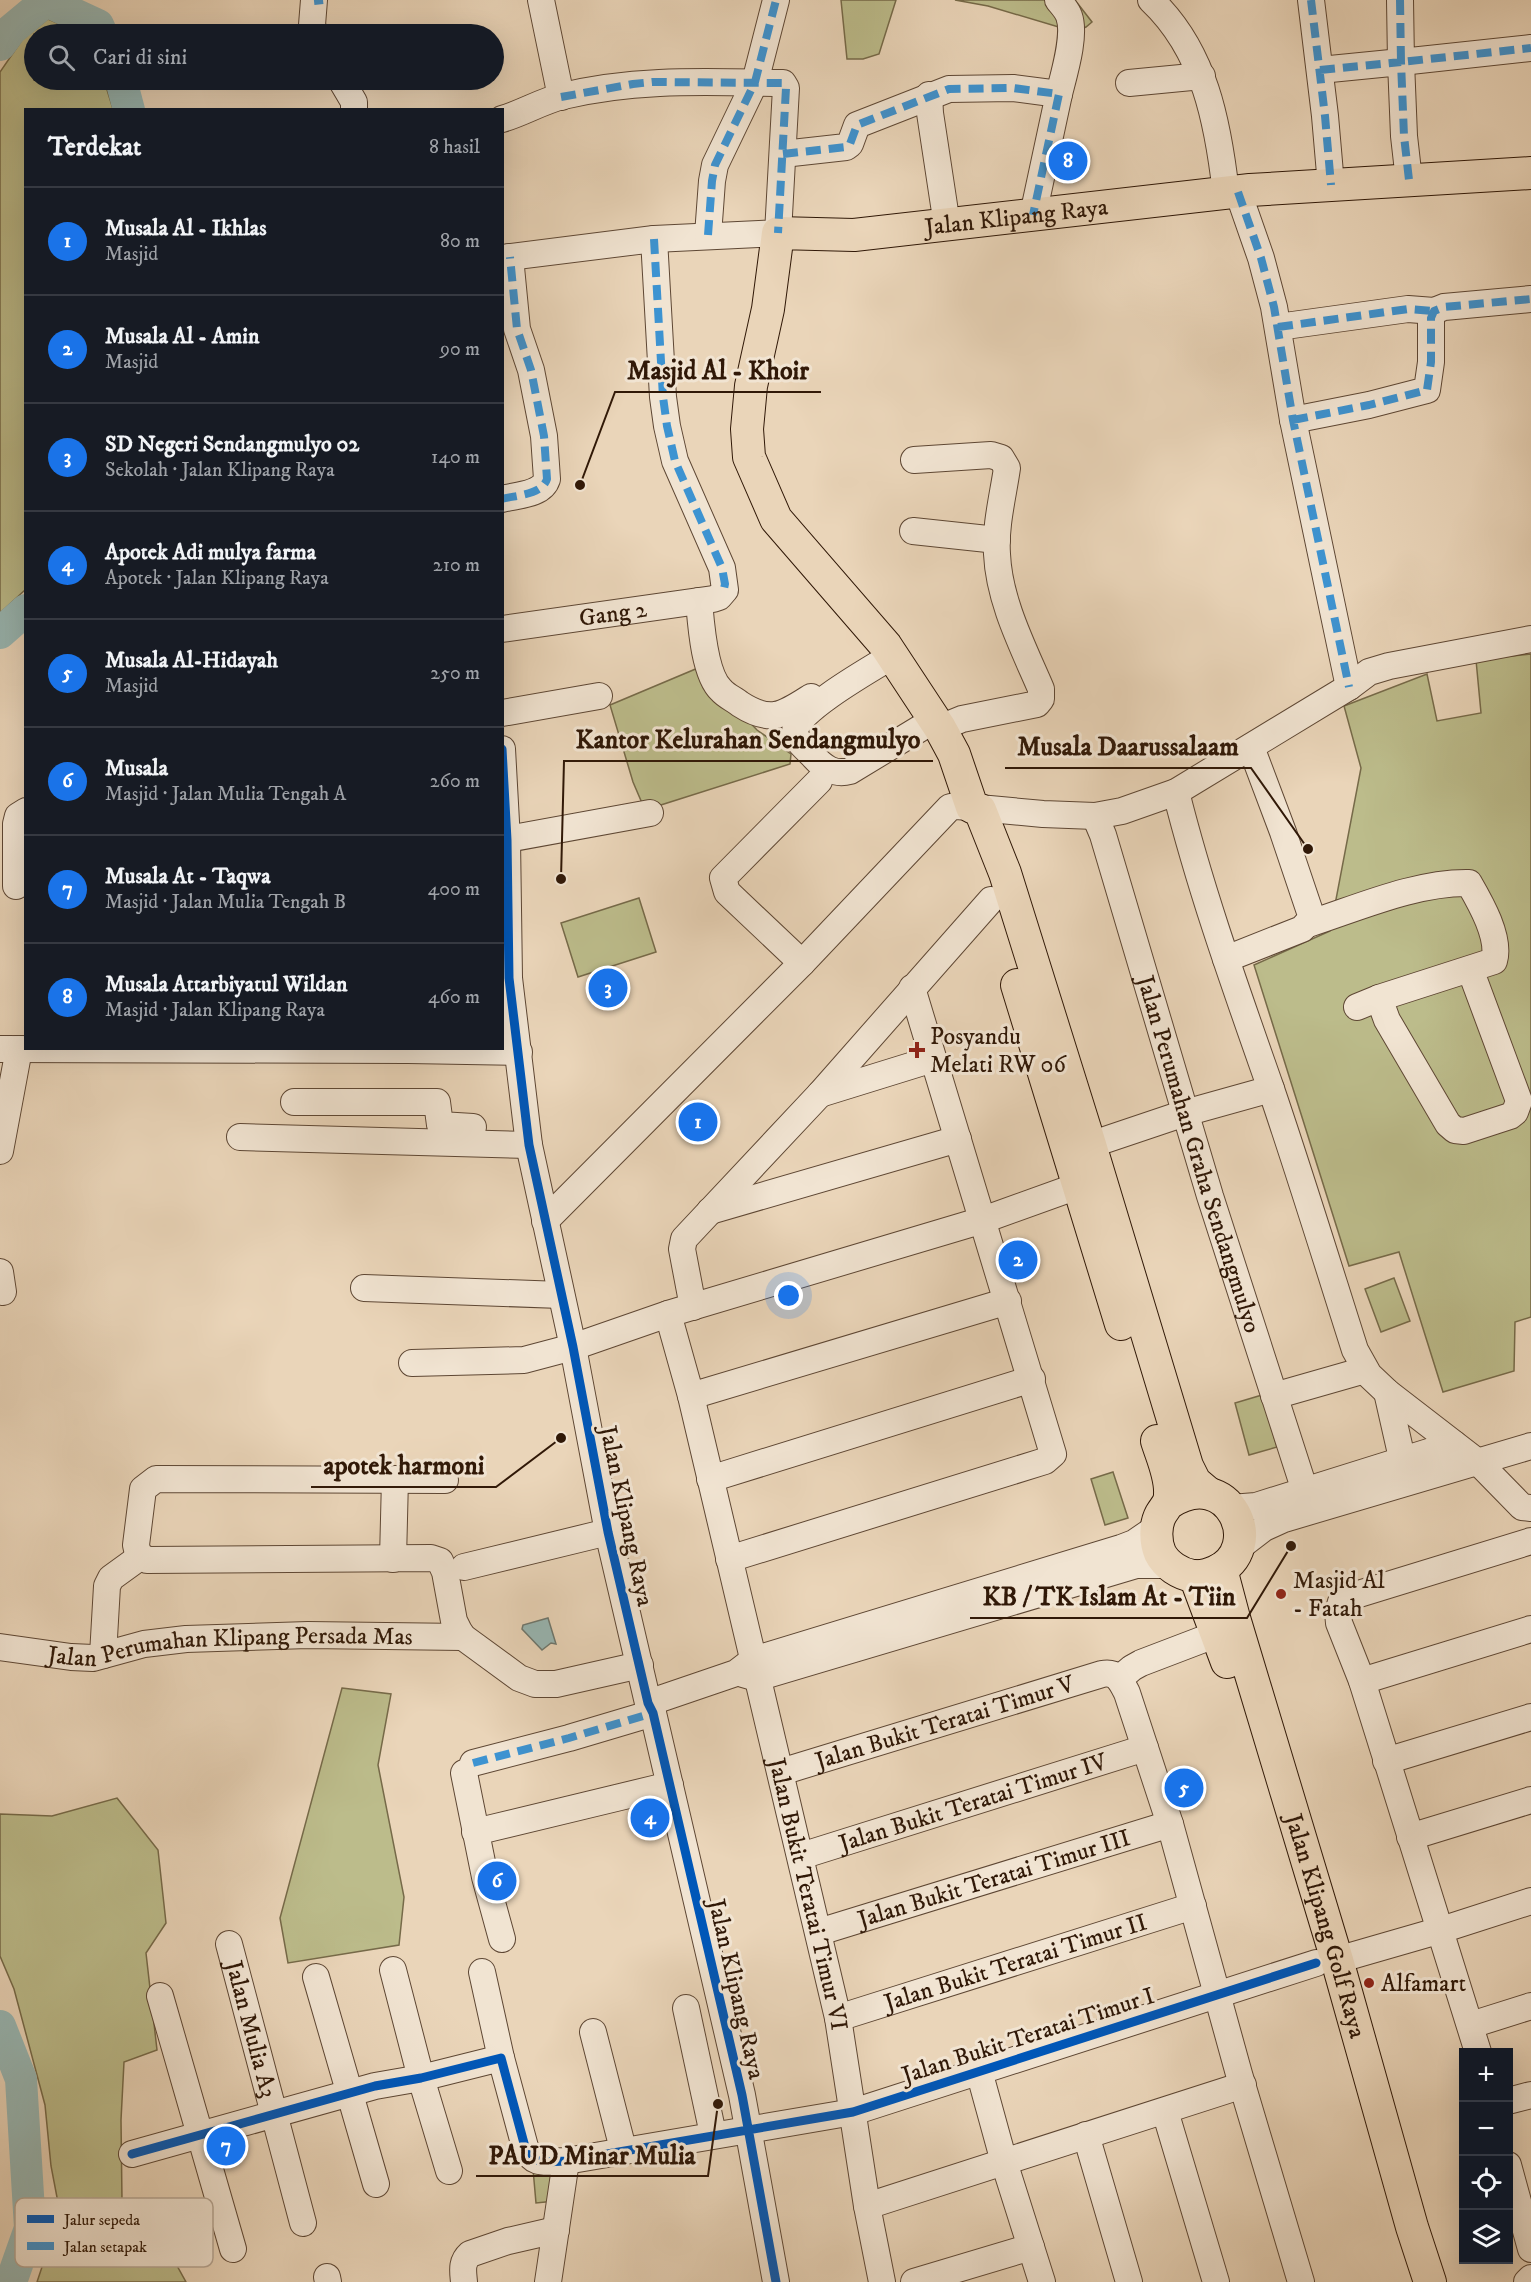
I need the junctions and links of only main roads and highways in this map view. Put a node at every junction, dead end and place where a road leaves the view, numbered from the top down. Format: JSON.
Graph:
{"nodes":[{"id":1,"x":1531,"y":173,"type":"edge"},
{"id":2,"x":972,"y":807,"type":"junction"},
{"id":3,"x":1015,"y":942,"type":"junction"},
{"id":4,"x":1089,"y":1182,"type":"junction"},
{"id":5,"x":1220,"y":1500,"type":"junction"},
{"id":6,"x":1163,"y":1515,"type":"junction"},
{"id":7,"x":1206,"y":1565,"type":"junction"},
{"id":8,"x":1299,"y":1869,"type":"junction"},
{"id":9,"x":1326,"y":1961,"type":"junction"},
{"id":10,"x":1409,"y":2282,"type":"edge"},
{"id":11,"x":1430,"y":2282,"type":"edge"}],
"edges":[{"from":1,"to":2,"type":"main road","name":"Jalan Klipang Raya"},
{"from":2,"to":3,"type":"main road"},
{"from":2,"to":3,"type":"main road"},
{"from":3,"to":4,"type":"main road"},
{"from":3,"to":4,"type":"main road"},
{"from":4,"to":5,"type":"main road"},
{"from":4,"to":6,"type":"main road"},
{"from":5,"to":6,"type":"main road"},
{"from":5,"to":7,"type":"main road"},
{"from":6,"to":7,"type":"main road"},
{"from":7,"to":8,"type":"main road","name":"Jalan Klipang Golf Raya"},
{"from":7,"to":8,"type":"main road","name":"Jalan Klipang Golf Raya"},
{"from":8,"to":9,"type":"main road","name":"Jalan Klipang Golf Raya"},
{"from":9,"to":10,"type":"main road","name":"Jalan Klipang Golf Raya"},
{"from":9,"to":11,"type":"main road","name":"Jalan Klipang Golf Raya"}]}
